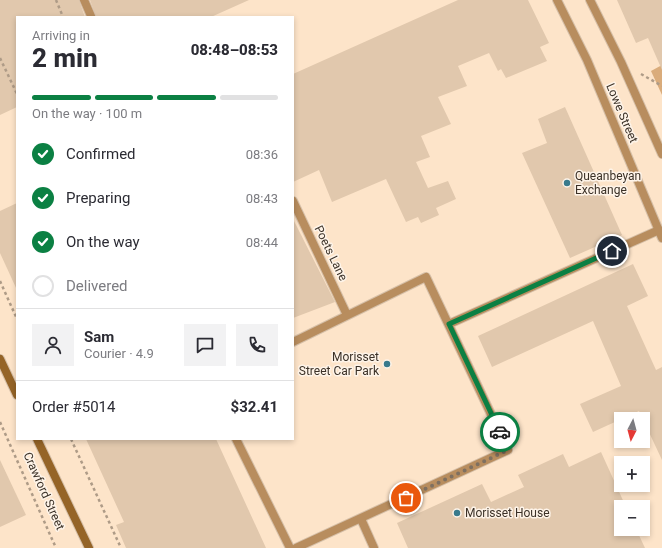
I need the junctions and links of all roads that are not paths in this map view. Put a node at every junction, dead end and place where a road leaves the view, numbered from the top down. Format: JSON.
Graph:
{"nodes":[{"id":1,"x":84,"y":0,"type":"edge"},
{"id":2,"x":557,"y":0,"type":"edge"},
{"id":3,"x":590,"y":0,"type":"edge"},
{"id":4,"x":90,"y":16,"type":"edge"},
{"id":5,"x":662,"y":154,"type":"edge"},
{"id":6,"x":294,"y":203,"type":"edge"},
{"id":7,"x":660,"y":234,"type":"edge"},
{"id":8,"x":348,"y":315,"type":"junction"},
{"id":9,"x":449,"y":324,"type":"junction"},
{"id":10,"x":294,"y":342,"type":"edge"},
{"id":11,"x":0,"y":359,"type":"edge"},
{"id":12,"x":16,"y":393,"type":"edge"},
{"id":13,"x":37,"y":440,"type":"edge"},
{"id":14,"x":236,"y":440,"type":"edge"},
{"id":15,"x":361,"y":519,"type":"junction"},
{"id":16,"x":88,"y":548,"type":"edge"},
{"id":17,"x":290,"y":548,"type":"edge"},
{"id":18,"x":296,"y":548,"type":"edge"},
{"id":19,"x":374,"y":548,"type":"edge"}],
"edges":[{"from":1,"to":4,"type":"street"},
{"from":2,"to":7,"type":"street","name":"Lowe Street"},
{"from":3,"to":5,"type":"street","name":"Lowe Street"},
{"from":6,"to":8,"type":"street","name":"Poets Lane"},
{"from":7,"to":9,"type":"street"},
{"from":8,"to":9,"type":"street"},
{"from":8,"to":10,"type":"street"},
{"from":9,"to":15,"type":"street"},
{"from":11,"to":12,"type":"main road"},
{"from":13,"to":16,"type":"main road","name":"Crawford Street"},
{"from":14,"to":17,"type":"street"},
{"from":15,"to":18,"type":"street"},
{"from":15,"to":19,"type":"street"}]}
